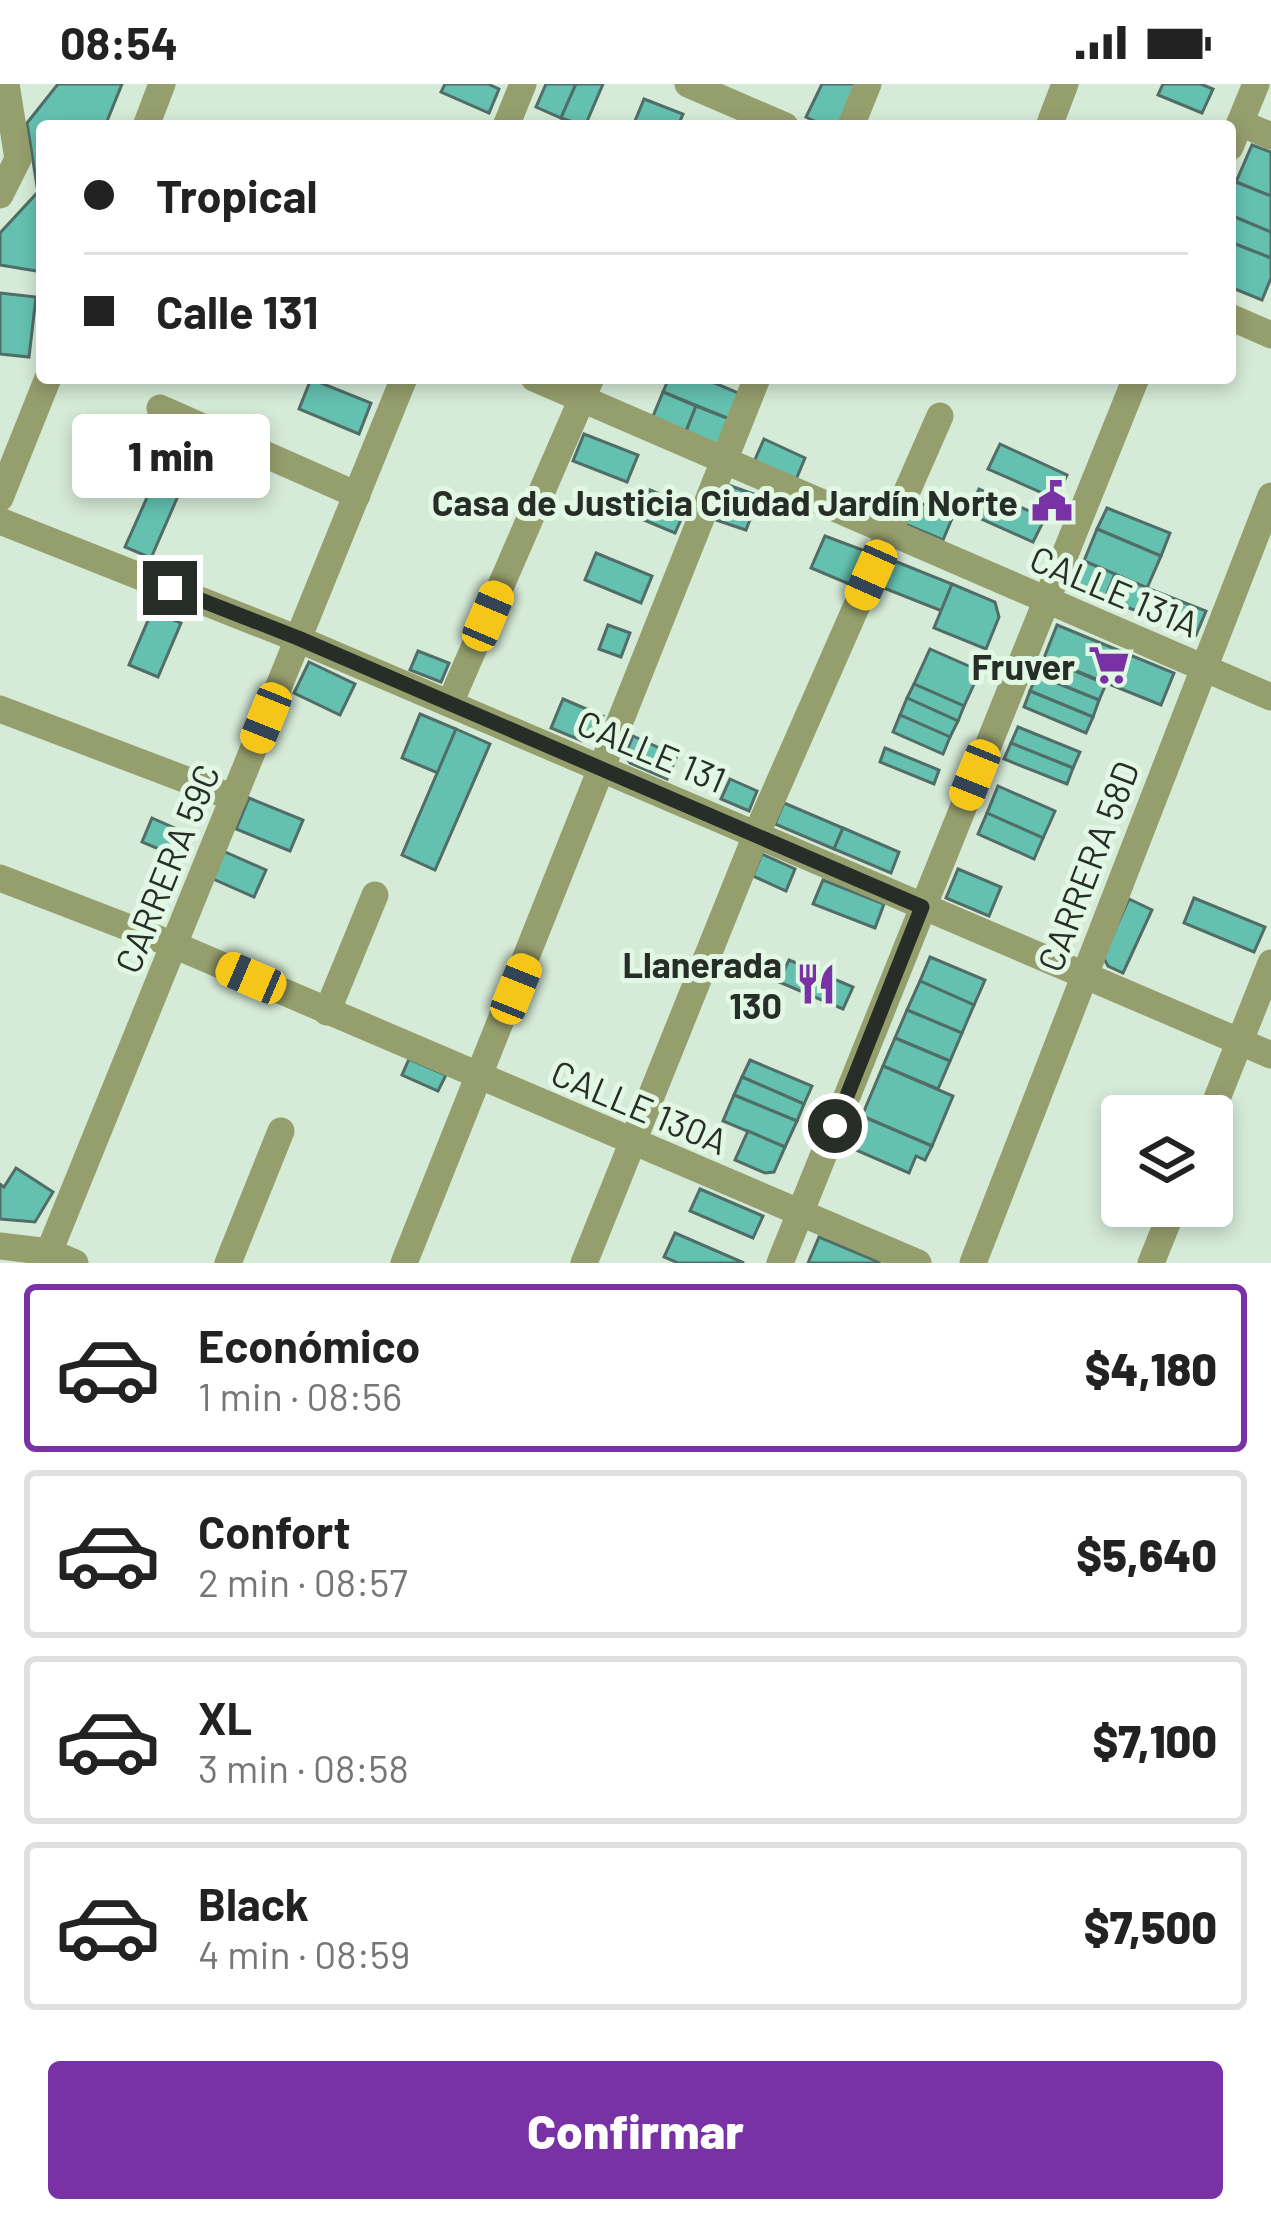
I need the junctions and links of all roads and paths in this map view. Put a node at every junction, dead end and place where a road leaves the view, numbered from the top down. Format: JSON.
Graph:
{"nodes":[{"id":1,"x":6,"y":84,"type":"edge"},
{"id":2,"x":162,"y":84,"type":"edge"},
{"id":3,"x":523,"y":84,"type":"edge"},
{"id":4,"x":868,"y":84,"type":"edge"},
{"id":5,"x":1065,"y":84,"type":"edge"},
{"id":6,"x":1256,"y":84,"type":"edge"},
{"id":7,"x":697,"y":86,"type":"edge"},
{"id":8,"x":148,"y":120,"type":"edge"},
{"id":9,"x":508,"y":120,"type":"edge"},
{"id":10,"x":772,"y":120,"type":"edge"},
{"id":11,"x":853,"y":120,"type":"edge"},
{"id":12,"x":1051,"y":120,"type":"edge"},
{"id":13,"x":1236,"y":133,"type":"edge"},
{"id":14,"x":1236,"y":135,"type":"edge"},
{"id":15,"x":1271,"y":136,"type":"edge"},
{"id":16,"x":0,"y":195,"type":"edge"},
{"id":17,"x":1236,"y":320,"type":"edge"},
{"id":18,"x":1271,"y":335,"type":"edge"},
{"id":19,"x":45,"y":384,"type":"edge"},
{"id":20,"x":402,"y":384,"type":"edge"},
{"id":21,"x":755,"y":384,"type":"edge"},
{"id":22,"x":1134,"y":384,"type":"edge"},
{"id":23,"x":587,"y":388,"type":"edge"},
{"id":24,"x":160,"y":408,"type":"dead end"},
{"id":25,"x":940,"y":416,"type":"dead end"},
{"id":26,"x":726,"y":461,"type":"junction"},
{"id":27,"x":3,"y":484,"type":"edge"},
{"id":28,"x":356,"y":495,"type":"junction"},
{"id":29,"x":1271,"y":496,"type":"edge"},
{"id":30,"x":0,"y":521,"type":"edge"},
{"id":31,"x":890,"y":532,"type":"junction"},
{"id":32,"x":1046,"y":599,"type":"junction"},
{"id":33,"x":298,"y":638,"type":"junction"},
{"id":34,"x":1204,"y":668,"type":"junction"},
{"id":35,"x":1271,"y":697,"type":"edge"},
{"id":36,"x":450,"y":703,"type":"junction"},
{"id":37,"x":0,"y":709,"type":"edge"},
{"id":38,"x":604,"y":768,"type":"junction"},
{"id":39,"x":233,"y":798,"type":"junction"},
{"id":40,"x":757,"y":833,"type":"junction"},
{"id":41,"x":0,"y":878,"type":"edge"},
{"id":42,"x":375,"y":895,"type":"dead end"},
{"id":43,"x":922,"y":907,"type":"junction"},
{"id":44,"x":174,"y":945,"type":"junction"},
{"id":45,"x":1271,"y":963,"type":"edge"},
{"id":46,"x":1083,"y":976,"type":"junction"},
{"id":47,"x":327,"y":1012,"type":"junction"},
{"id":48,"x":1240,"y":1041,"type":"junction"},
{"id":49,"x":1271,"y":1055,"type":"edge"},
{"id":50,"x":481,"y":1078,"type":"junction"},
{"id":51,"x":1218,"y":1095,"type":"edge"},
{"id":52,"x":281,"y":1131,"type":"dead end"},
{"id":53,"x":633,"y":1142,"type":"junction"},
{"id":54,"x":800,"y":1213,"type":"junction"},
{"id":55,"x":1166,"y":1227,"type":"edge"},
{"id":56,"x":0,"y":1246,"type":"edge"},
{"id":57,"x":62,"y":1257,"type":"edge"},
{"id":58,"x":228,"y":1263,"type":"edge"},
{"id":59,"x":404,"y":1263,"type":"edge"},
{"id":60,"x":584,"y":1263,"type":"edge"},
{"id":61,"x":780,"y":1263,"type":"edge"},
{"id":62,"x":918,"y":1263,"type":"edge"},
{"id":63,"x":973,"y":1263,"type":"edge"},
{"id":64,"x":1151,"y":1263,"type":"edge"}],
"edges":[{"from":1,"to":16,"type":"street"},
{"from":2,"to":8,"type":"street"},
{"from":3,"to":9,"type":"street"},
{"from":4,"to":11,"type":"street"},
{"from":5,"to":12,"type":"street"},
{"from":6,"to":13,"type":"street"},
{"from":7,"to":10,"type":"street"},
{"from":14,"to":15,"type":"street"},
{"from":17,"to":18,"type":"street"},
{"from":19,"to":27,"type":"street"},
{"from":20,"to":28,"type":"street","name":"CARRERA 59C"},
{"from":21,"to":26,"type":"street"},
{"from":22,"to":32,"type":"street"},
{"from":23,"to":26,"type":"street","name":"CALLE 131A"},
{"from":23,"to":36,"type":"street"},
{"from":24,"to":28,"type":"street"},
{"from":25,"to":31,"type":"street"},
{"from":26,"to":31,"type":"street","name":"CALLE 131A"},
{"from":26,"to":38,"type":"street"},
{"from":28,"to":33,"type":"street","name":"CARRERA 59C"},
{"from":29,"to":34,"type":"street","name":"CARRERA 58D"},
{"from":30,"to":33,"type":"street","name":"CALLE 131"},
{"from":31,"to":32,"type":"street","name":"CALLE 131A"},
{"from":31,"to":40,"type":"street"},
{"from":32,"to":34,"type":"street","name":"CALLE 131A"},
{"from":32,"to":43,"type":"street"},
{"from":33,"to":36,"type":"street","name":"CALLE 131"},
{"from":33,"to":39,"type":"street","name":"CARRERA 59C"},
{"from":34,"to":35,"type":"street","name":"CALLE 131A"},
{"from":34,"to":46,"type":"street","name":"CARRERA 58D"},
{"from":36,"to":38,"type":"street","name":"CALLE 131"},
{"from":37,"to":39,"type":"street"},
{"from":38,"to":40,"type":"street","name":"CALLE 131"},
{"from":38,"to":50,"type":"street"},
{"from":39,"to":44,"type":"street","name":"CARRERA 59C"},
{"from":40,"to":43,"type":"street","name":"CALLE 131"},
{"from":40,"to":53,"type":"street"},
{"from":41,"to":44,"type":"street","name":"CALLE 130A"},
{"from":42,"to":47,"type":"street"},
{"from":43,"to":46,"type":"street","name":"CALLE 131"},
{"from":43,"to":54,"type":"street"},
{"from":44,"to":47,"type":"street","name":"CALLE 130A"},
{"from":44,"to":57,"type":"street","name":"CARRERA 59C"},
{"from":45,"to":48,"type":"street"},
{"from":46,"to":48,"type":"street","name":"CALLE 131"},
{"from":46,"to":63,"type":"street","name":"CARRERA 58D"},
{"from":47,"to":50,"type":"street","name":"CALLE 130A"},
{"from":48,"to":49,"type":"street","name":"CALLE 131"},
{"from":48,"to":51,"type":"street"},
{"from":50,"to":53,"type":"street","name":"CALLE 130A"},
{"from":50,"to":59,"type":"street"},
{"from":52,"to":58,"type":"street"},
{"from":53,"to":54,"type":"street","name":"CALLE 130A"},
{"from":53,"to":60,"type":"street"},
{"from":54,"to":61,"type":"street"},
{"from":54,"to":62,"type":"street","name":"CALLE 130A"},
{"from":55,"to":64,"type":"street"},
{"from":56,"to":57,"type":"street"}]}
